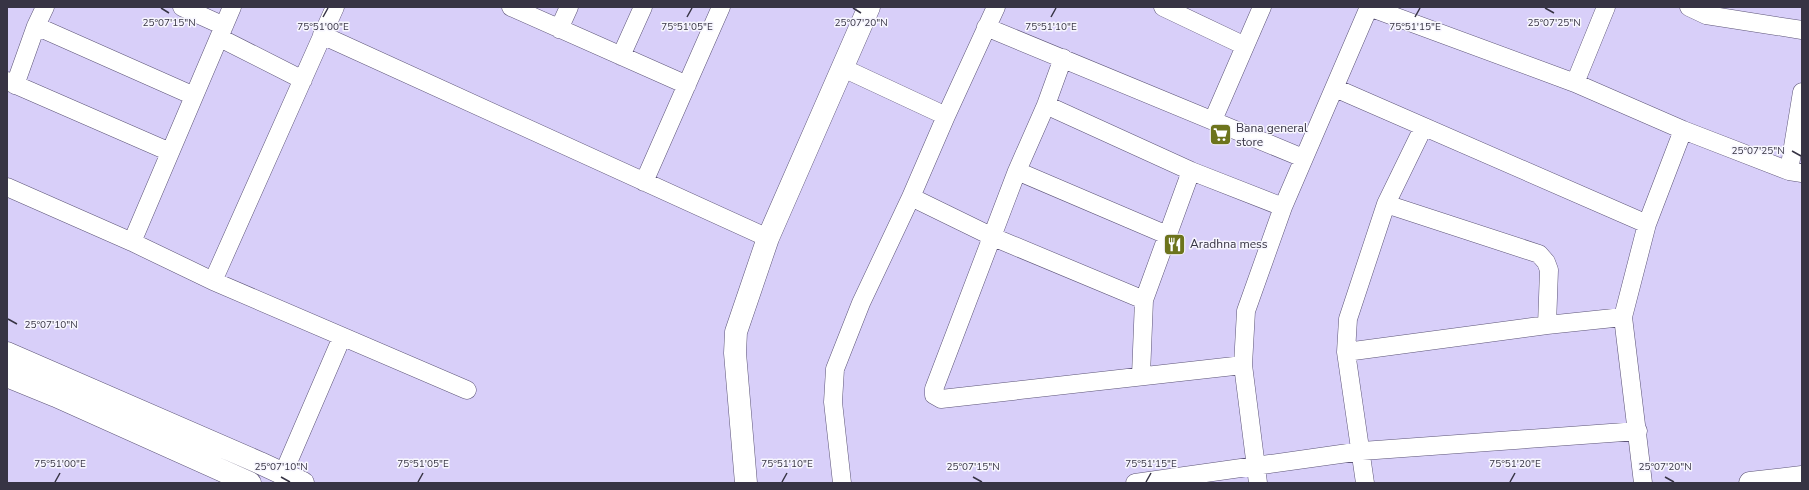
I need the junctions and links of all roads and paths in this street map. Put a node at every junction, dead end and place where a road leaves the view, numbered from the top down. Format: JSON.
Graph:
{"nodes":[{"id":1,"x":45,"y":7,"type":"edge"},
{"id":2,"x":182,"y":7,"type":"edge"},
{"id":3,"x":232,"y":7,"type":"edge"},
{"id":4,"x":335,"y":7,"type":"edge"},
{"id":5,"x":511,"y":7,"type":"edge"},
{"id":6,"x":569,"y":7,"type":"edge"},
{"id":7,"x":643,"y":7,"type":"edge"},
{"id":8,"x":721,"y":7,"type":"edge"},
{"id":9,"x":869,"y":7,"type":"edge"},
{"id":10,"x":996,"y":7,"type":"edge"},
{"id":11,"x":1163,"y":7,"type":"edge"},
{"id":12,"x":1262,"y":7,"type":"edge"},
{"id":13,"x":1369,"y":7,"type":"edge"},
{"id":14,"x":1606,"y":7,"type":"edge"},
{"id":15,"x":1689,"y":7,"type":"edge"},
{"id":16,"x":1193,"y":13,"type":"edge"},
{"id":17,"x":36,"y":26,"type":"junction"},
{"id":18,"x":986,"y":27,"type":"junction"},
{"id":19,"x":560,"y":29,"type":"junction"},
{"id":20,"x":1802,"y":30,"type":"edge"},
{"id":21,"x":222,"y":32,"type":"junction"},
{"id":22,"x":322,"y":35,"type":"junction"},
{"id":23,"x":1246,"y":46,"type":"junction"},
{"id":24,"x":621,"y":56,"type":"junction"},
{"id":25,"x":1063,"y":58,"type":"junction"},
{"id":26,"x":842,"y":68,"type":"junction"},
{"id":27,"x":304,"y":80,"type":"junction"},
{"id":28,"x":11,"y":83,"type":"edge"},
{"id":29,"x":1575,"y":83,"type":"junction"},
{"id":30,"x":686,"y":85,"type":"junction"},
{"id":31,"x":1335,"y":88,"type":"junction"},
{"id":32,"x":1802,"y":92,"type":"edge"},
{"id":33,"x":194,"y":96,"type":"junction"},
{"id":34,"x":1046,"y":105,"type":"junction"},
{"id":35,"x":946,"y":116,"type":"junction"},
{"id":36,"x":1213,"y":120,"type":"junction"},
{"id":37,"x":1423,"y":128,"type":"junction"},
{"id":38,"x":1683,"y":130,"type":"junction"},
{"id":39,"x":170,"y":152,"type":"junction"},
{"id":40,"x":1303,"y":158,"type":"junction"},
{"id":41,"x":1017,"y":170,"type":"junction"},
{"id":42,"x":1191,"y":171,"type":"junction"},
{"id":43,"x":1796,"y":172,"type":"edge"},
{"id":44,"x":644,"y":182,"type":"junction"},
{"id":45,"x":7,"y":187,"type":"edge"},
{"id":46,"x":911,"y":197,"type":"junction"},
{"id":47,"x":1386,"y":204,"type":"junction"},
{"id":48,"x":1283,"y":208,"type":"junction"},
{"id":49,"x":1648,"y":224,"type":"junction"},
{"id":50,"x":1167,"y":235,"type":"junction"},
{"id":51,"x":993,"y":237,"type":"junction"},
{"id":52,"x":768,"y":238,"type":"junction"},
{"id":53,"x":132,"y":242,"type":"junction"},
{"id":54,"x":212,"y":281,"type":"junction"},
{"id":55,"x":1144,"y":300,"type":"junction"},
{"id":56,"x":1623,"y":317,"type":"junction"},
{"id":57,"x":1548,"y":325,"type":"junction"},
{"id":58,"x":342,"y":336,"type":"junction"},
{"id":59,"x":1346,"y":352,"type":"junction"},
{"id":60,"x":7,"y":353,"type":"edge"},
{"id":61,"x":1243,"y":364,"type":"junction"},
{"id":62,"x":1141,"y":375,"type":"junction"},
{"id":63,"x":7,"y":376,"type":"edge"},
{"id":64,"x":467,"y":390,"type":"dead end"},
{"id":65,"x":1638,"y":431,"type":"junction"},
{"id":66,"x":1362,"y":451,"type":"junction"},
{"id":67,"x":283,"y":474,"type":"junction"},
{"id":68,"x":1258,"y":475,"type":"edge"},
{"id":69,"x":1802,"y":477,"type":"edge"},
{"id":70,"x":250,"y":483,"type":"edge"},
{"id":71,"x":303,"y":483,"type":"edge"},
{"id":72,"x":746,"y":483,"type":"edge"},
{"id":73,"x":842,"y":483,"type":"edge"},
{"id":74,"x":1135,"y":483,"type":"edge"},
{"id":75,"x":1365,"y":483,"type":"edge"},
{"id":76,"x":1643,"y":483,"type":"edge"},
{"id":77,"x":1750,"y":483,"type":"edge"}],
"edges":[{"from":1,"to":17,"type":"street"},
{"from":2,"to":21,"type":"street"},
{"from":3,"to":21,"type":"street"},
{"from":4,"to":22,"type":"street"},
{"from":5,"to":19,"type":"street"},
{"from":6,"to":19,"type":"street"},
{"from":7,"to":24,"type":"street"},
{"from":8,"to":30,"type":"street"},
{"from":9,"to":26,"type":"street"},
{"from":10,"to":18,"type":"street"},
{"from":11,"to":16,"type":"street"},
{"from":12,"to":23,"type":"street"},
{"from":13,"to":29,"type":"street"},
{"from":13,"to":31,"type":"street"},
{"from":14,"to":29,"type":"street"},
{"from":15,"to":20,"type":"street"},
{"from":16,"to":23,"type":"street"},
{"from":17,"to":28,"type":"street"},
{"from":17,"to":33,"type":"street"},
{"from":18,"to":25,"type":"street"},
{"from":18,"to":35,"type":"street"},
{"from":19,"to":24,"type":"street"},
{"from":21,"to":27,"type":"street"},
{"from":21,"to":33,"type":"street"},
{"from":22,"to":27,"type":"street"},
{"from":22,"to":44,"type":"street"},
{"from":23,"to":36,"type":"street"},
{"from":24,"to":30,"type":"street"},
{"from":25,"to":34,"type":"street"},
{"from":25,"to":36,"type":"street"},
{"from":26,"to":35,"type":"street"},
{"from":26,"to":52,"type":"street"},
{"from":27,"to":54,"type":"street"},
{"from":28,"to":39,"type":"street"},
{"from":29,"to":38,"type":"street"},
{"from":30,"to":44,"type":"street"},
{"from":31,"to":37,"type":"street"},
{"from":31,"to":40,"type":"street"},
{"from":32,"to":43,"type":"street"},
{"from":33,"to":39,"type":"street"},
{"from":34,"to":41,"type":"street"},
{"from":34,"to":42,"type":"street"},
{"from":35,"to":46,"type":"street"},
{"from":36,"to":40,"type":"street"},
{"from":37,"to":47,"type":"street"},
{"from":37,"to":49,"type":"street"},
{"from":38,"to":43,"type":"street"},
{"from":38,"to":49,"type":"street"},
{"from":39,"to":53,"type":"street"},
{"from":40,"to":48,"type":"street"},
{"from":41,"to":50,"type":"street"},
{"from":41,"to":51,"type":"street"},
{"from":42,"to":48,"type":"street"},
{"from":42,"to":50,"type":"street"},
{"from":44,"to":52,"type":"street"},
{"from":45,"to":53,"type":"street"},
{"from":46,"to":51,"type":"street"},
{"from":46,"to":73,"type":"street"},
{"from":47,"to":57,"type":"street"},
{"from":47,"to":59,"type":"street"},
{"from":48,"to":61,"type":"street"},
{"from":49,"to":56,"type":"street"},
{"from":50,"to":55,"type":"street"},
{"from":51,"to":55,"type":"street"},
{"from":51,"to":62,"type":"street"},
{"from":52,"to":72,"type":"street"},
{"from":53,"to":54,"type":"street"},
{"from":54,"to":58,"type":"street"},
{"from":55,"to":62,"type":"street"},
{"from":56,"to":57,"type":"street"},
{"from":56,"to":65,"type":"street"},
{"from":57,"to":59,"type":"street"},
{"from":58,"to":64,"type":"street"},
{"from":58,"to":67,"type":"street"},
{"from":59,"to":66,"type":"street"},
{"from":60,"to":67,"type":"street"},
{"from":61,"to":62,"type":"street"},
{"from":61,"to":68,"type":"street"},
{"from":63,"to":70,"type":"street"},
{"from":65,"to":66,"type":"street"},
{"from":65,"to":76,"type":"street"},
{"from":66,"to":68,"type":"street"},
{"from":66,"to":75,"type":"street"},
{"from":67,"to":71,"type":"street"},
{"from":68,"to":74,"type":"street"},
{"from":69,"to":77,"type":"street"}]}
